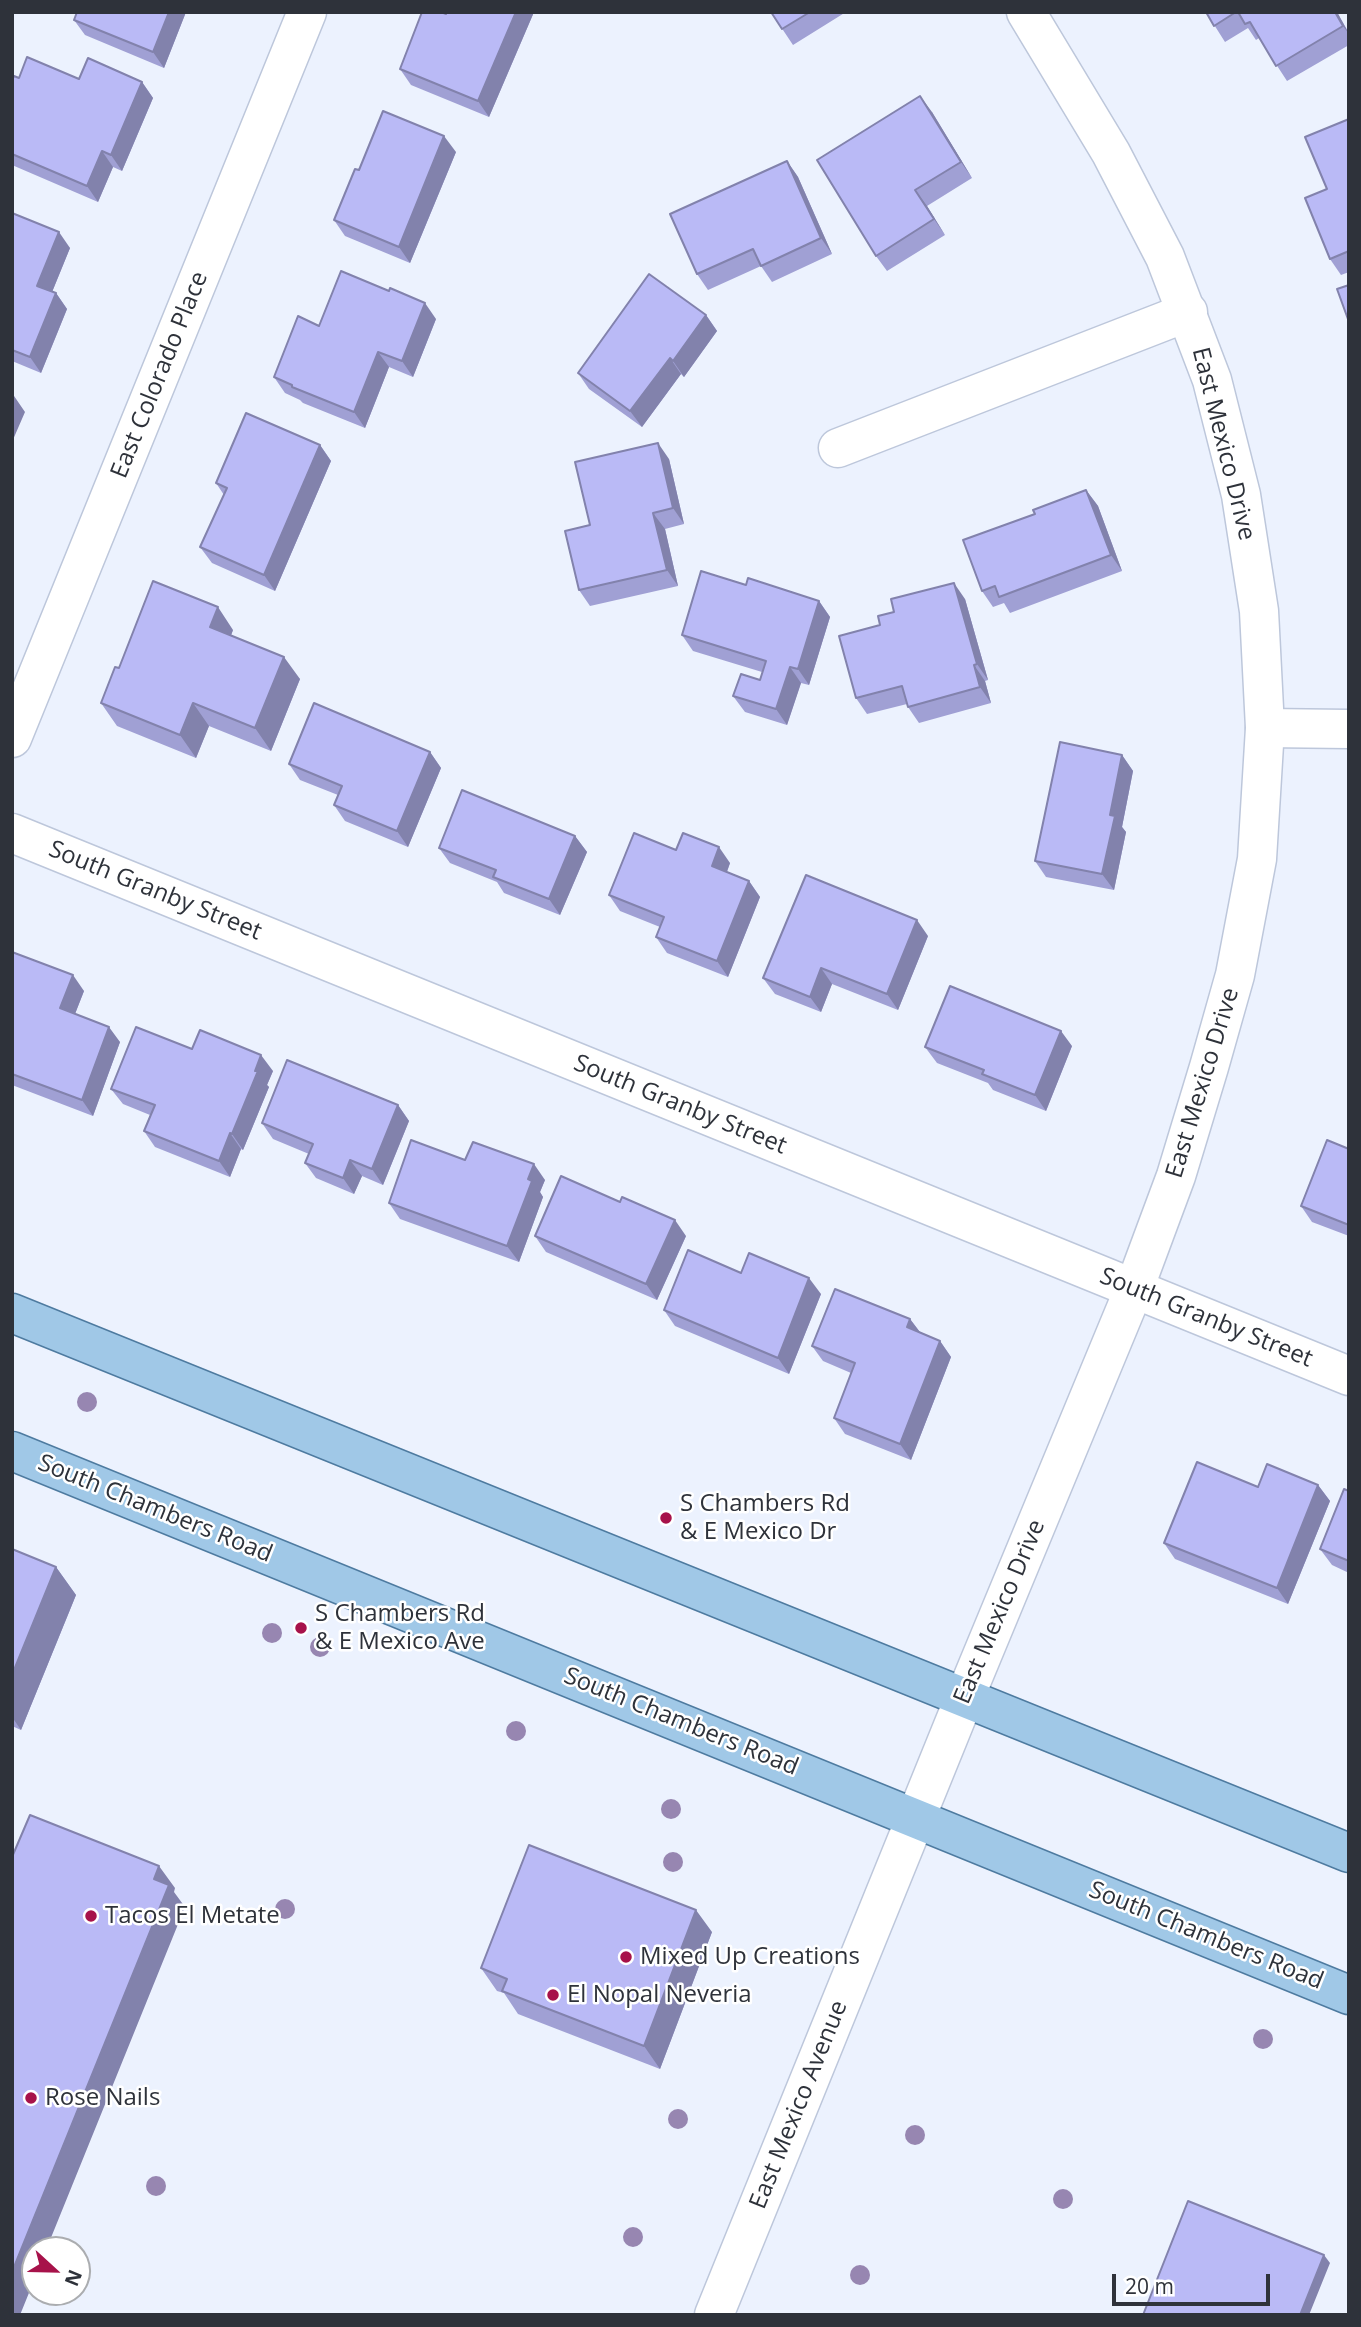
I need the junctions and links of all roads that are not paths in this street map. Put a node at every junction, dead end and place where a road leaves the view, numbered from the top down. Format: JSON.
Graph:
{"nodes":[{"id":1,"x":307,"y":12,"type":"edge"},
{"id":2,"x":1026,"y":12,"type":"edge"},
{"id":3,"x":1188,"y":312,"type":"junction"},
{"id":4,"x":838,"y":448,"type":"dead end"},
{"id":5,"x":1265,"y":728,"type":"junction"},
{"id":6,"x":1349,"y":729,"type":"edge"},
{"id":7,"x":12,"y":738,"type":"edge"},
{"id":8,"x":12,"y":833,"type":"edge"},
{"id":9,"x":1134,"y":1289,"type":"junction"},
{"id":10,"x":12,"y":1313,"type":"edge"},
{"id":11,"x":1349,"y":1376,"type":"edge"},
{"id":12,"x":12,"y":1451,"type":"edge"},
{"id":13,"x":964,"y":1699,"type":"junction"},
{"id":14,"x":916,"y":1817,"type":"junction"},
{"id":15,"x":1349,"y":1853,"type":"edge"},
{"id":16,"x":1349,"y":1995,"type":"edge"},
{"id":17,"x":714,"y":2315,"type":"edge"}],
"edges":[{"from":1,"to":7,"type":"street","name":"East Colorado Place"},
{"from":2,"to":3,"type":"street","name":"East Mexico Drive"},
{"from":3,"to":4,"type":"street","name":"East Mexico Drive"},
{"from":3,"to":5,"type":"street","name":"East Mexico Drive"},
{"from":5,"to":6,"type":"street"},
{"from":5,"to":9,"type":"street","name":"East Mexico Drive"},
{"from":8,"to":9,"type":"street","name":"South Granby Street"},
{"from":9,"to":11,"type":"street","name":"South Granby Street"},
{"from":9,"to":13,"type":"street","name":"East Mexico Drive"},
{"from":10,"to":13,"type":"main road"},
{"from":12,"to":14,"type":"main road","name":"South Chambers Road"},
{"from":13,"to":14,"type":"street","name":"East Mexico Drive"},
{"from":13,"to":15,"type":"main road"},
{"from":14,"to":16,"type":"main road","name":"South Chambers Road"},
{"from":14,"to":17,"type":"street","name":"East Mexico Avenue"}]}
